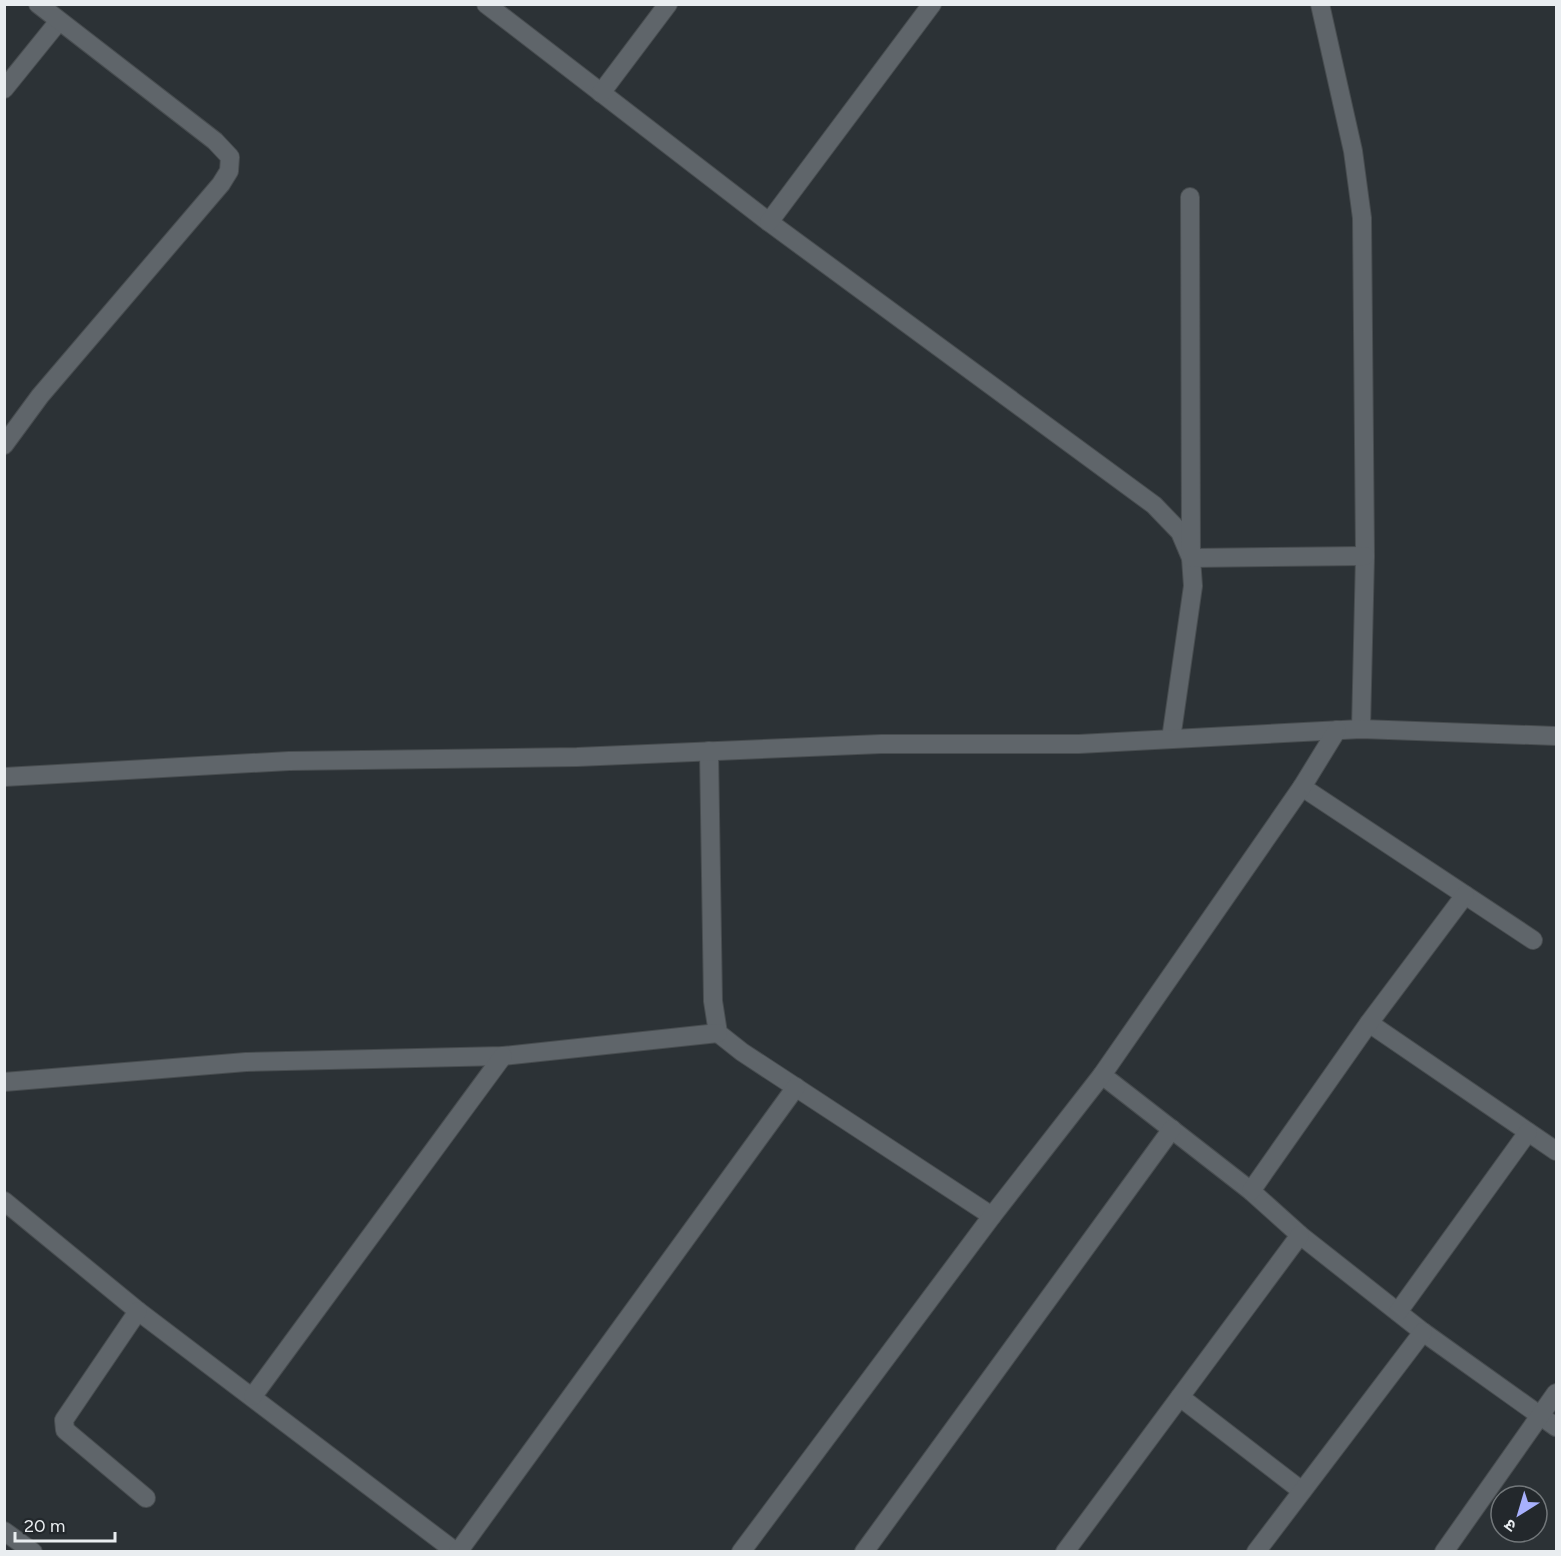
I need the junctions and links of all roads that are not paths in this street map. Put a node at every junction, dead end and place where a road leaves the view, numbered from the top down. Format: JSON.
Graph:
{"nodes":[{"id":1,"x":38,"y":4,"type":"edge"},
{"id":2,"x":486,"y":4,"type":"edge"},
{"id":3,"x":668,"y":4,"type":"edge"},
{"id":4,"x":932,"y":4,"type":"edge"},
{"id":5,"x":1320,"y":4,"type":"edge"},
{"id":6,"x":59,"y":21,"type":"junction"},
{"id":7,"x":4,"y":89,"type":"edge"},
{"id":8,"x":601,"y":93,"type":"junction"},
{"id":9,"x":1190,"y":197,"type":"dead end"},
{"id":10,"x":769,"y":222,"type":"junction"},
{"id":11,"x":4,"y":445,"type":"edge"},
{"id":12,"x":1365,"y":556,"type":"junction"},
{"id":13,"x":1191,"y":558,"type":"junction"},
{"id":14,"x":1361,"y":729,"type":"junction"},
{"id":15,"x":1337,"y":730,"type":"junction"},
{"id":16,"x":1557,"y":736,"type":"edge"},
{"id":17,"x":1171,"y":739,"type":"junction"},
{"id":18,"x":709,"y":752,"type":"junction"},
{"id":19,"x":4,"y":777,"type":"edge"},
{"id":20,"x":1302,"y":787,"type":"junction"},
{"id":21,"x":1465,"y":895,"type":"junction"},
{"id":22,"x":1533,"y":940,"type":"dead end"},
{"id":23,"x":1369,"y":1023,"type":"junction"},
{"id":24,"x":718,"y":1033,"type":"junction"},
{"id":25,"x":503,"y":1056,"type":"junction"},
{"id":26,"x":1102,"y":1075,"type":"junction"},
{"id":27,"x":4,"y":1082,"type":"edge"},
{"id":28,"x":796,"y":1087,"type":"junction"},
{"id":29,"x":1172,"y":1129,"type":"junction"},
{"id":30,"x":1528,"y":1132,"type":"junction"},
{"id":31,"x":1557,"y":1151,"type":"edge"},
{"id":32,"x":1251,"y":1191,"type":"junction"},
{"id":33,"x":4,"y":1201,"type":"edge"},
{"id":34,"x":992,"y":1216,"type":"junction"},
{"id":35,"x":1300,"y":1235,"type":"junction"},
{"id":36,"x":138,"y":1311,"type":"junction"},
{"id":37,"x":1398,"y":1312,"type":"junction"},
{"id":38,"x":1423,"y":1332,"type":"junction"},
{"id":39,"x":1557,"y":1393,"type":"edge"},
{"id":40,"x":253,"y":1396,"type":"junction"},
{"id":41,"x":1180,"y":1396,"type":"junction"},
{"id":42,"x":1541,"y":1415,"type":"junction"},
{"id":43,"x":1557,"y":1427,"type":"edge"},
{"id":44,"x":1302,"y":1491,"type":"junction"},
{"id":45,"x":146,"y":1498,"type":"dead end"},
{"id":46,"x":4,"y":1531,"type":"edge"},
{"id":47,"x":33,"y":1551,"type":"edge"},
{"id":48,"x":457,"y":1551,"type":"edge"},
{"id":49,"x":741,"y":1551,"type":"edge"},
{"id":50,"x":864,"y":1551,"type":"edge"},
{"id":51,"x":1065,"y":1551,"type":"edge"},
{"id":52,"x":1256,"y":1551,"type":"edge"},
{"id":53,"x":1444,"y":1551,"type":"edge"}],
"edges":[{"from":1,"to":6,"type":"street"},
{"from":2,"to":8,"type":"street"},
{"from":3,"to":8,"type":"street"},
{"from":4,"to":10,"type":"street"},
{"from":5,"to":12,"type":"street"},
{"from":6,"to":7,"type":"street"},
{"from":6,"to":11,"type":"street"},
{"from":8,"to":10,"type":"street"},
{"from":9,"to":13,"type":"street"},
{"from":10,"to":13,"type":"street"},
{"from":12,"to":13,"type":"street"},
{"from":12,"to":14,"type":"street"},
{"from":13,"to":17,"type":"street"},
{"from":14,"to":15,"type":"street"},
{"from":14,"to":16,"type":"street"},
{"from":15,"to":17,"type":"street"},
{"from":15,"to":20,"type":"street"},
{"from":17,"to":18,"type":"street"},
{"from":18,"to":19,"type":"street"},
{"from":18,"to":24,"type":"street"},
{"from":20,"to":21,"type":"street"},
{"from":20,"to":26,"type":"street"},
{"from":21,"to":22,"type":"street"},
{"from":21,"to":23,"type":"street"},
{"from":23,"to":30,"type":"street"},
{"from":23,"to":32,"type":"street"},
{"from":24,"to":25,"type":"street"},
{"from":24,"to":28,"type":"street"},
{"from":25,"to":27,"type":"street"},
{"from":25,"to":40,"type":"street"},
{"from":26,"to":29,"type":"street"},
{"from":26,"to":34,"type":"street"},
{"from":28,"to":34,"type":"street"},
{"from":28,"to":48,"type":"street"},
{"from":29,"to":32,"type":"street"},
{"from":29,"to":50,"type":"street"},
{"from":30,"to":31,"type":"street"},
{"from":30,"to":37,"type":"street"},
{"from":32,"to":35,"type":"street"},
{"from":33,"to":36,"type":"street"},
{"from":34,"to":49,"type":"street"},
{"from":35,"to":37,"type":"street"},
{"from":35,"to":41,"type":"street"},
{"from":36,"to":40,"type":"street"},
{"from":36,"to":45,"type":"street"},
{"from":37,"to":38,"type":"street"},
{"from":38,"to":42,"type":"street"},
{"from":38,"to":44,"type":"street"},
{"from":39,"to":42,"type":"street"},
{"from":40,"to":48,"type":"street"},
{"from":41,"to":44,"type":"street"},
{"from":41,"to":51,"type":"street"},
{"from":42,"to":43,"type":"street"},
{"from":42,"to":53,"type":"street"},
{"from":44,"to":52,"type":"street"},
{"from":46,"to":47,"type":"street"}]}
